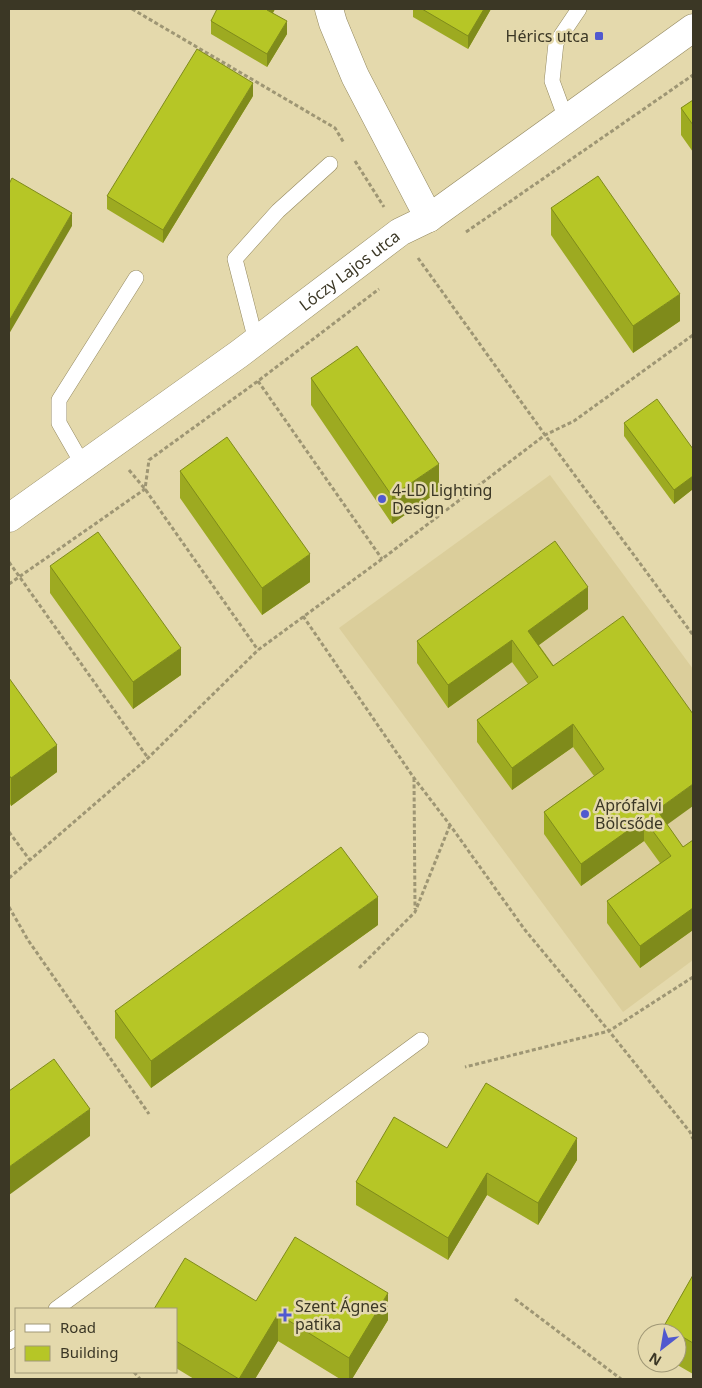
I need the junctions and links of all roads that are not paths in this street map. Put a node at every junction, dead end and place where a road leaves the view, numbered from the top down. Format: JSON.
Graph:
{"nodes":[{"id":1,"x":329,"y":9,"type":"edge"},
{"id":2,"x":579,"y":9,"type":"edge"},
{"id":3,"x":693,"y":28,"type":"edge"},
{"id":4,"x":566,"y":119,"type":"junction"},
{"id":5,"x":330,"y":164,"type":"dead end"},
{"id":6,"x":428,"y":218,"type":"junction"},
{"id":7,"x":136,"y":278,"type":"dead end"},
{"id":8,"x":247,"y":347,"type":"junction"},
{"id":9,"x":83,"y":465,"type":"junction"},
{"id":10,"x":9,"y":518,"type":"edge"},
{"id":11,"x":421,"y":1040,"type":"dead end"},
{"id":12,"x":57,"y":1308,"type":"edge"}],
"edges":[{"from":1,"to":6,"type":"street"},
{"from":2,"to":4,"type":"lane"},
{"from":3,"to":4,"type":"street","name":"Lóczy Lajos utca"},
{"from":4,"to":6,"type":"street","name":"Lóczy Lajos utca"},
{"from":5,"to":8,"type":"lane"},
{"from":6,"to":8,"type":"street","name":"Lóczy Lajos utca"},
{"from":7,"to":9,"type":"lane"},
{"from":8,"to":9,"type":"street","name":"Lóczy Lajos utca"},
{"from":9,"to":10,"type":"street","name":"Lóczy Lajos utca"},
{"from":11,"to":12,"type":"lane"}]}
